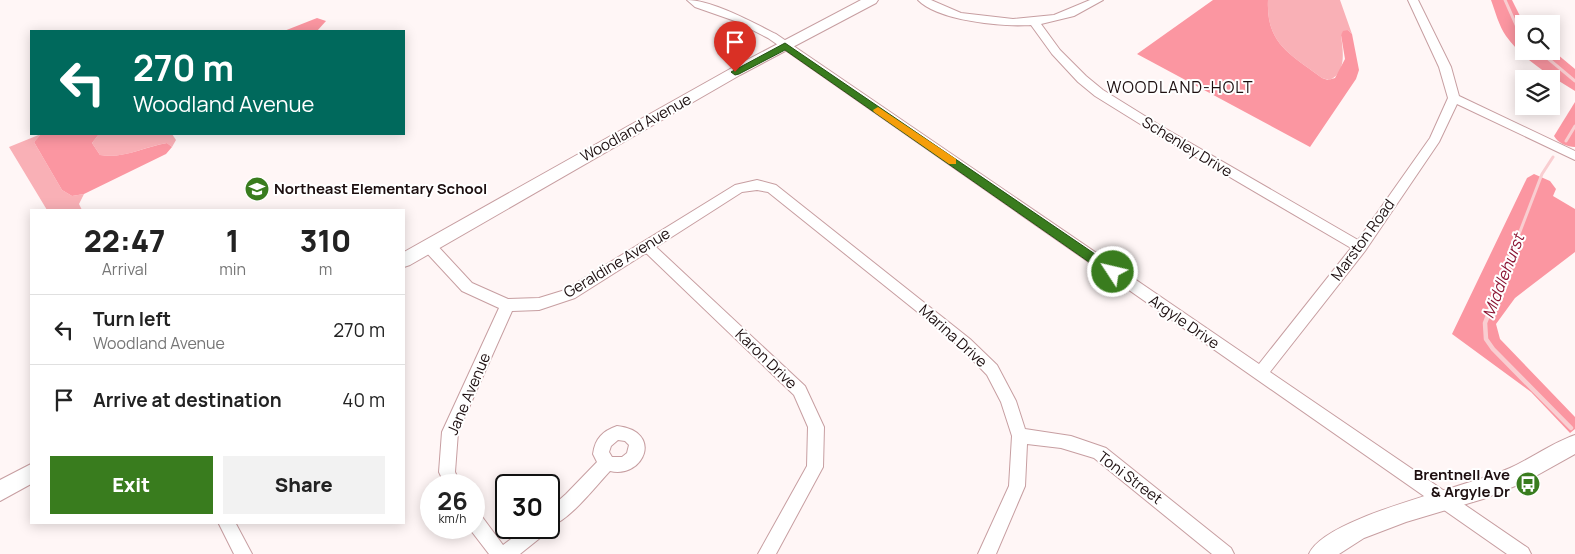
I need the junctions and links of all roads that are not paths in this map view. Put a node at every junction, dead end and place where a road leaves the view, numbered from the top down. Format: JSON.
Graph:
{"nodes":[{"id":1,"x":692,"y":0,"type":"edge"},
{"id":2,"x":871,"y":0,"type":"edge"},
{"id":3,"x":923,"y":0,"type":"edge"},
{"id":4,"x":1098,"y":0,"type":"edge"},
{"id":5,"x":1413,"y":0,"type":"edge"},
{"id":6,"x":1035,"y":22,"type":"junction"},
{"id":7,"x":785,"y":46,"type":"junction"},
{"id":8,"x":1454,"y":98,"type":"junction"},
{"id":9,"x":1575,"y":156,"type":"edge"},
{"id":10,"x":757,"y":185,"type":"joint"},
{"id":11,"x":429,"y":246,"type":"junction"},
{"id":12,"x":647,"y":246,"type":"junction"},
{"id":13,"x":1360,"y":247,"type":"junction"},
{"id":14,"x":405,"y":259,"type":"edge"},
{"id":15,"x":507,"y":305,"type":"junction"},
{"id":16,"x":1260,"y":374,"type":"junction"},
{"id":17,"x":1020,"y":436,"type":"junction"},
{"id":18,"x":1575,"y":444,"type":"edge"},
{"id":19,"x":607,"y":463,"type":"dead end"},
{"id":20,"x":30,"y":474,"type":"edge"},
{"id":21,"x":448,"y":474,"type":"edge"},
{"id":22,"x":0,"y":491,"type":"edge"},
{"id":23,"x":1442,"y":500,"type":"junction"},
{"id":24,"x":560,"y":510,"type":"edge"},
{"id":25,"x":227,"y":524,"type":"edge"},
{"id":26,"x":485,"y":535,"type":"edge"},
{"id":27,"x":525,"y":539,"type":"edge"},
{"id":28,"x":243,"y":554,"type":"edge"},
{"id":29,"x":499,"y":554,"type":"edge"},
{"id":30,"x":506,"y":554,"type":"edge"},
{"id":31,"x":766,"y":554,"type":"edge"},
{"id":32,"x":987,"y":554,"type":"edge"},
{"id":33,"x":1225,"y":554,"type":"edge"},
{"id":34,"x":1320,"y":554,"type":"edge"},
{"id":35,"x":1522,"y":554,"type":"edge"}],
"edges":[{"from":1,"to":7,"type":"street","name":"Argyle Drive"},
{"from":2,"to":7,"type":"street","name":"Woodland Avenue"},
{"from":3,"to":6,"type":"street"},
{"from":4,"to":6,"type":"street"},
{"from":5,"to":8,"type":"street"},
{"from":6,"to":13,"type":"street","name":"Schenley Drive"},
{"from":7,"to":11,"type":"street","name":"Woodland Avenue"},
{"from":7,"to":16,"type":"street","name":"Argyle Drive"},
{"from":8,"to":9,"type":"street"},
{"from":8,"to":13,"type":"street","name":"Marston Road"},
{"from":10,"to":12,"type":"street","name":"Geraldine Avenue"},
{"from":10,"to":17,"type":"street","name":"Marina Drive"},
{"from":11,"to":14,"type":"street","name":"Woodland Avenue"},
{"from":11,"to":15,"type":"street","name":"Geraldine Avenue"},
{"from":12,"to":15,"type":"street","name":"Geraldine Avenue"},
{"from":12,"to":31,"type":"street","name":"Karon Drive"},
{"from":13,"to":16,"type":"street","name":"Marston Road"},
{"from":15,"to":21,"type":"street","name":"Jane Avenue"},
{"from":16,"to":23,"type":"street","name":"Argyle Drive"},
{"from":17,"to":32,"type":"street","name":"Marina Drive"},
{"from":17,"to":33,"type":"street","name":"Toni Street"},
{"from":18,"to":23,"type":"street"},
{"from":19,"to":24,"type":"street"},
{"from":20,"to":22,"type":"street"},
{"from":23,"to":34,"type":"street"},
{"from":23,"to":35,"type":"street","name":"Argyle Drive"},
{"from":25,"to":28,"type":"street"},
{"from":26,"to":29,"type":"street"},
{"from":27,"to":30,"type":"street"}]}
